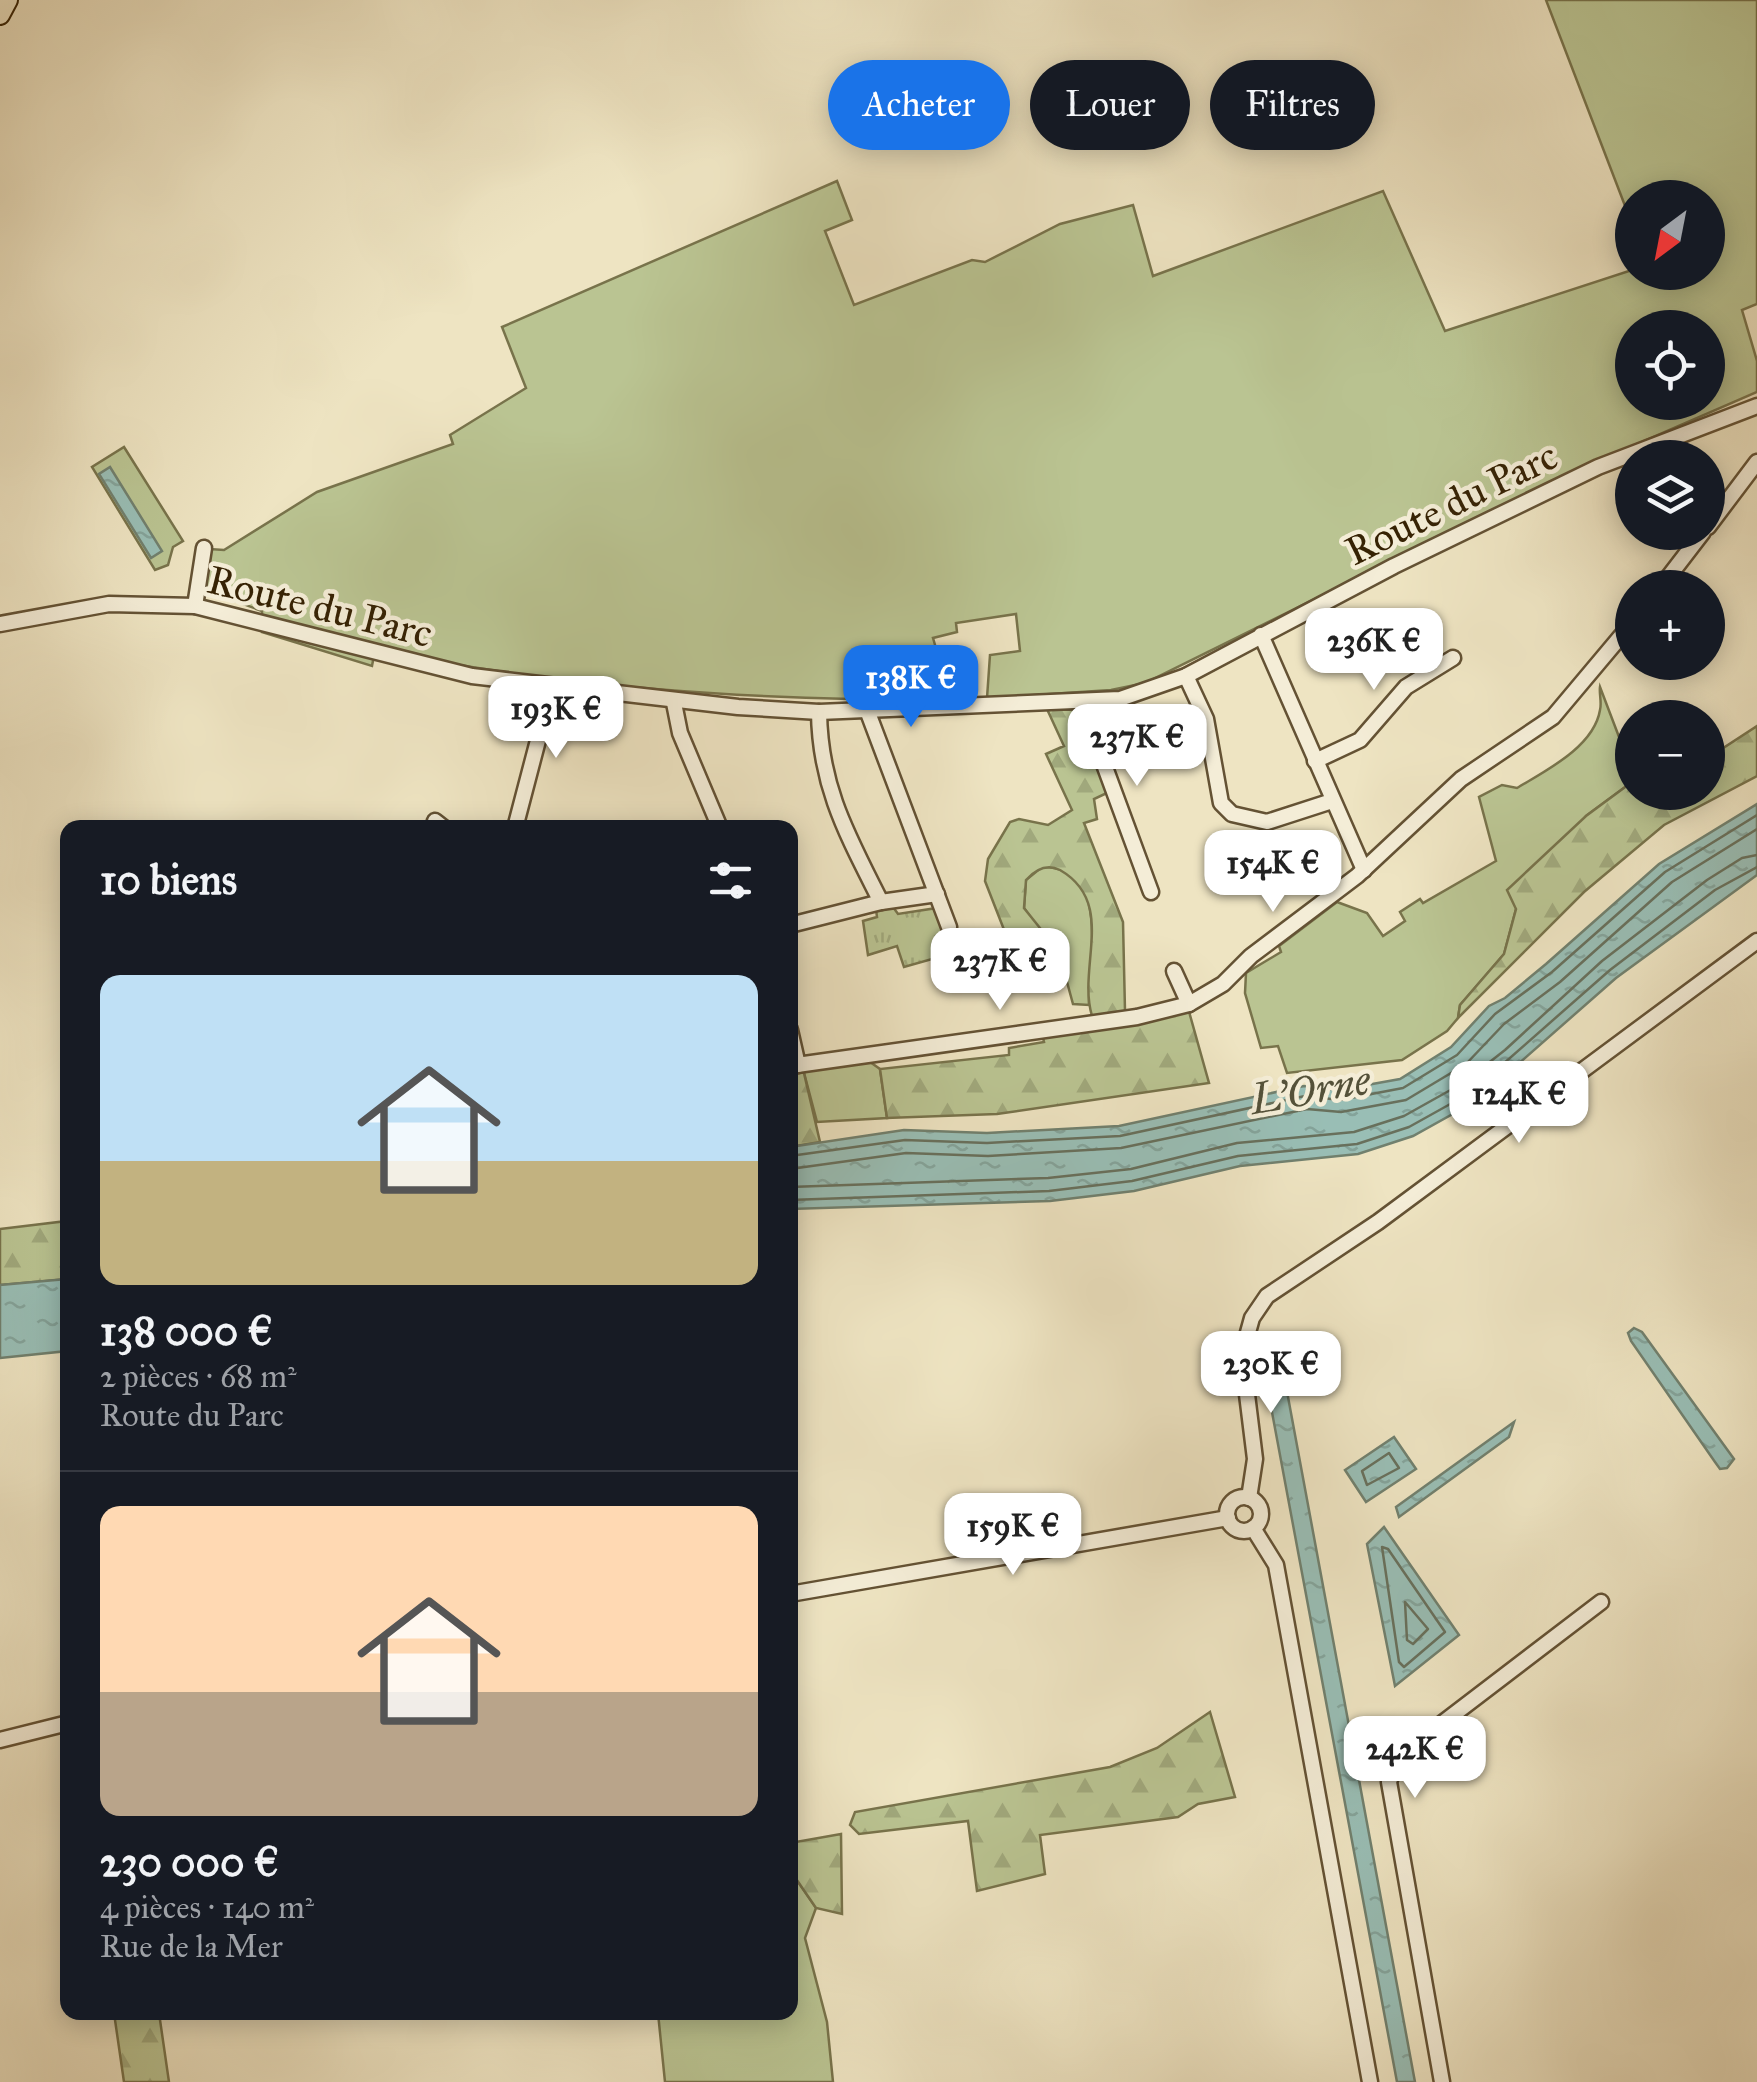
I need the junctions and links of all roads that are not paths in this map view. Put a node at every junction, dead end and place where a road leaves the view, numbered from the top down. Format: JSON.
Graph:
{"nodes":[{"id":1,"x":8,"y":0,"type":"edge"},
{"id":2,"x":0,"y":16,"type":"edge"},
{"id":3,"x":0,"y":26,"type":"edge"},
{"id":4,"x":0,"y":34,"type":"edge"},
{"id":5,"x":1757,"y":406,"type":"edge"},
{"id":6,"x":1757,"y":462,"type":"edge"},
{"id":7,"x":1725,"y":504,"type":"edge"},
{"id":8,"x":204,"y":548,"type":"dead end"},
{"id":9,"x":1689,"y":550,"type":"edge"},
{"id":10,"x":1674,"y":570,"type":"edge"},
{"id":11,"x":195,"y":606,"type":"junction"},
{"id":12,"x":0,"y":624,"type":"edge"},
{"id":13,"x":1261,"y":634,"type":"junction"},
{"id":14,"x":1615,"y":643,"type":"edge"},
{"id":15,"x":1453,"y":658,"type":"dead end"},
{"id":16,"x":1186,"y":676,"type":"junction"},
{"id":17,"x":552,"y":687,"type":"junction"},
{"id":18,"x":1082,"y":702,"type":"junction"},
{"id":19,"x":674,"y":703,"type":"junction"},
{"id":20,"x":867,"y":710,"type":"junction"},
{"id":21,"x":819,"y":712,"type":"junction"},
{"id":22,"x":1315,"y":761,"type":"junction"},
{"id":23,"x":1332,"y":801,"type":"junction"},
{"id":24,"x":518,"y":820,"type":"edge"},
{"id":25,"x":717,"y":820,"type":"edge"},
{"id":26,"x":1364,"y":870,"type":"junction"},
{"id":27,"x":1151,"y":892,"type":"dead end"},
{"id":28,"x":937,"y":894,"type":"junction"},
{"id":29,"x":881,"y":902,"type":"junction"},
{"id":30,"x":798,"y":924,"type":"edge"},
{"id":31,"x":949,"y":927,"type":"dead end"},
{"id":32,"x":1757,"y":941,"type":"edge"},
{"id":33,"x":1174,"y":970,"type":"dead end"},
{"id":34,"x":1189,"y":1004,"type":"junction"},
{"id":35,"x":798,"y":1064,"type":"edge"},
{"id":36,"x":1249,"y":1498,"type":"junction"},
{"id":37,"x":1228,"y":1518,"type":"junction"},
{"id":38,"x":1253,"y":1528,"type":"junction"},
{"id":39,"x":798,"y":1593,"type":"edge"},
{"id":40,"x":1601,"y":1602,"type":"dead end"},
{"id":41,"x":60,"y":1725,"type":"edge"},
{"id":42,"x":0,"y":1740,"type":"edge"},
{"id":43,"x":1370,"y":2082,"type":"edge"},
{"id":44,"x":1442,"y":2082,"type":"edge"}],
"edges":[{"from":1,"to":2,"type":"main road"},
{"from":3,"to":4,"type":"main road"},
{"from":5,"to":13,"type":"street","name":"Route du Parc"},
{"from":6,"to":7,"type":"street"},
{"from":8,"to":11,"type":"street"},
{"from":9,"to":10,"type":"street"},
{"from":11,"to":12,"type":"street","name":"Route du Parc"},
{"from":11,"to":17,"type":"street","name":"Route du Parc"},
{"from":13,"to":16,"type":"street","name":"Route du Parc"},
{"from":13,"to":22,"type":"street"},
{"from":14,"to":26,"type":"street"},
{"from":15,"to":22,"type":"street"},
{"from":16,"to":18,"type":"street","name":"Route du Parc"},
{"from":16,"to":23,"type":"street"},
{"from":17,"to":19,"type":"street","name":"Route du Parc"},
{"from":17,"to":24,"type":"street"},
{"from":18,"to":20,"type":"street","name":"Route du Parc"},
{"from":18,"to":27,"type":"street"},
{"from":19,"to":21,"type":"street","name":"Route du Parc"},
{"from":19,"to":25,"type":"street"},
{"from":20,"to":21,"type":"street","name":"Route du Parc"},
{"from":20,"to":28,"type":"street"},
{"from":21,"to":29,"type":"street"},
{"from":22,"to":23,"type":"street"},
{"from":23,"to":26,"type":"street"},
{"from":26,"to":34,"type":"street"},
{"from":28,"to":29,"type":"street"},
{"from":28,"to":31,"type":"street"},
{"from":29,"to":30,"type":"street"},
{"from":32,"to":36,"type":"street"},
{"from":33,"to":34,"type":"street"},
{"from":34,"to":35,"type":"street"},
{"from":36,"to":37,"type":"street"},
{"from":36,"to":38,"type":"street"},
{"from":37,"to":38,"type":"street"},
{"from":37,"to":39,"type":"street"},
{"from":38,"to":43,"type":"street"},
{"from":40,"to":44,"type":"street"},
{"from":41,"to":42,"type":"street"}]}
